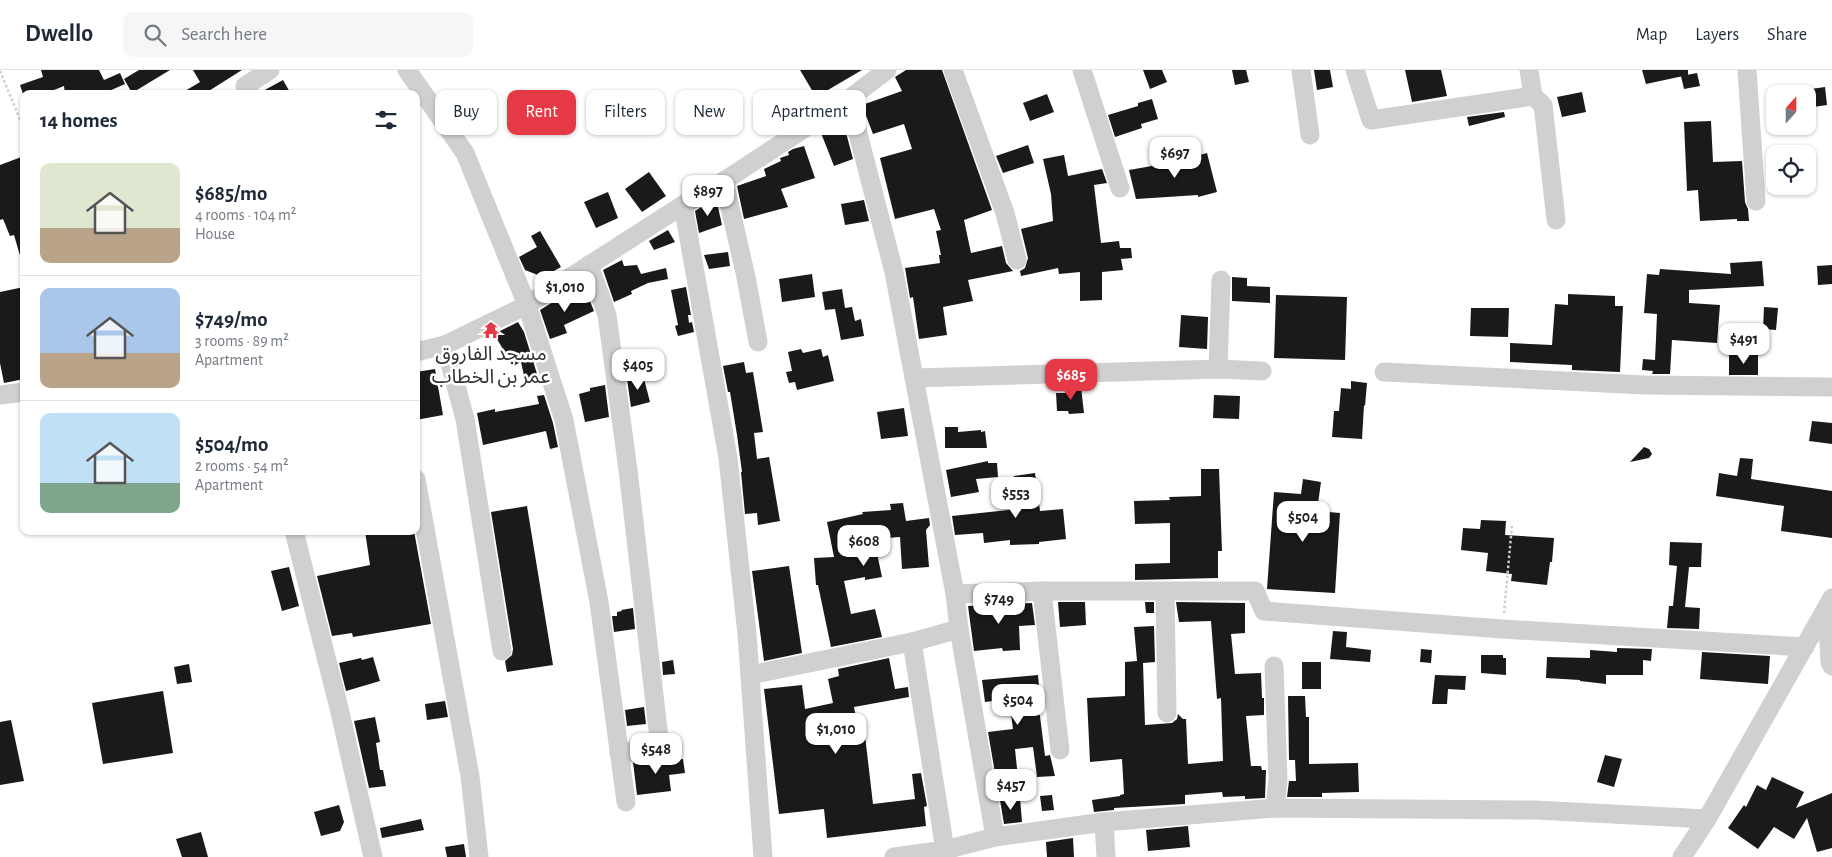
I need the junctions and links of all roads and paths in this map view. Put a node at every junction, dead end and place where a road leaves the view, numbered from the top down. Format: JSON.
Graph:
{"nodes":[{"id":1,"x":270,"y":70,"type":"edge"},
{"id":2,"x":407,"y":70,"type":"edge"},
{"id":3,"x":953,"y":70,"type":"edge"},
{"id":4,"x":1082,"y":70,"type":"edge"},
{"id":5,"x":1301,"y":70,"type":"edge"},
{"id":6,"x":1355,"y":70,"type":"edge"},
{"id":7,"x":1529,"y":70,"type":"edge"},
{"id":8,"x":1747,"y":70,"type":"edge"},
{"id":9,"x":1,"y":71,"type":"edge"},
{"id":10,"x":884,"y":71,"type":"edge"},
{"id":11,"x":248,"y":90,"type":"edge"},
{"id":12,"x":861,"y":90,"type":"edge"},
{"id":13,"x":1533,"y":96,"type":"junction"},
{"id":14,"x":20,"y":119,"type":"edge"},
{"id":15,"x":795,"y":135,"type":"edge"},
{"id":16,"x":858,"y":135,"type":"edge"},
{"id":17,"x":1310,"y":135,"type":"dead end"},
{"id":18,"x":724,"y":181,"type":"junction"},
{"id":19,"x":1120,"y":188,"type":"dead end"},
{"id":20,"x":1756,"y":200,"type":"dead end"},
{"id":21,"x":683,"y":205,"type":"junction"},
{"id":22,"x":1556,"y":220,"type":"dead end"},
{"id":23,"x":1017,"y":260,"type":"dead end"},
{"id":24,"x":589,"y":265,"type":"junction"},
{"id":25,"x":1221,"y":280,"type":"dead end"},
{"id":26,"x":527,"y":305,"type":"junction"},
{"id":27,"x":758,"y":342,"type":"dead end"},
{"id":28,"x":445,"y":345,"type":"junction"},
{"id":29,"x":420,"y":351,"type":"edge"},
{"id":30,"x":1218,"y":369,"type":"junction"},
{"id":31,"x":1262,"y":371,"type":"dead end"},
{"id":32,"x":1384,"y":372,"type":"dead end"},
{"id":33,"x":914,"y":378,"type":"junction"},
{"id":34,"x":1832,"y":387,"type":"edge"},
{"id":35,"x":20,"y":392,"type":"edge"},
{"id":36,"x":0,"y":395,"type":"edge"},
{"id":37,"x":420,"y":502,"type":"edge"},
{"id":38,"x":1512,"y":525,"type":"dead end"},
{"id":39,"x":295,"y":535,"type":"edge"},
{"id":40,"x":1042,"y":592,"type":"junction"},
{"id":41,"x":1165,"y":592,"type":"junction"},
{"id":42,"x":955,"y":594,"type":"junction"},
{"id":43,"x":1830,"y":603,"type":"edge"},
{"id":44,"x":959,"y":629,"type":"junction"},
{"id":45,"x":1502,"y":629,"type":"junction"},
{"id":46,"x":912,"y":642,"type":"junction"},
{"id":47,"x":1805,"y":647,"type":"junction"},
{"id":48,"x":502,"y":651,"type":"dead end"},
{"id":49,"x":1274,"y":666,"type":"dead end"},
{"id":50,"x":1832,"y":666,"type":"edge"},
{"id":51,"x":750,"y":675,"type":"junction"},
{"id":52,"x":1167,"y":713,"type":"dead end"},
{"id":53,"x":1060,"y":750,"type":"dead end"},
{"id":54,"x":619,"y":753,"type":"junction"},
{"id":55,"x":626,"y":802,"type":"dead end"},
{"id":56,"x":1275,"y":808,"type":"junction"},
{"id":57,"x":1707,"y":819,"type":"junction"},
{"id":58,"x":1104,"y":822,"type":"junction"},
{"id":59,"x":996,"y":837,"type":"junction"},
{"id":60,"x":945,"y":850,"type":"junction"},
{"id":61,"x":373,"y":857,"type":"edge"},
{"id":62,"x":479,"y":857,"type":"edge"},
{"id":63,"x":763,"y":857,"type":"edge"},
{"id":64,"x":894,"y":857,"type":"edge"},
{"id":65,"x":1106,"y":857,"type":"edge"},
{"id":66,"x":1682,"y":857,"type":"edge"}],
"edges":[{"from":1,"to":11,"type":"street"},
{"from":2,"to":26,"type":"street"},
{"from":3,"to":23,"type":"street"},
{"from":4,"to":19,"type":"street"},
{"from":5,"to":17,"type":"street"},
{"from":6,"to":13,"type":"street"},
{"from":7,"to":13,"type":"street"},
{"from":8,"to":20,"type":"street"},
{"from":9,"to":14,"type":"path"},
{"from":10,"to":12,"type":"street"},
{"from":13,"to":22,"type":"street"},
{"from":15,"to":18,"type":"street"},
{"from":16,"to":33,"type":"street"},
{"from":18,"to":21,"type":"street"},
{"from":18,"to":27,"type":"street"},
{"from":21,"to":24,"type":"street"},
{"from":21,"to":51,"type":"street"},
{"from":24,"to":26,"type":"street"},
{"from":24,"to":54,"type":"street"},
{"from":25,"to":30,"type":"street"},
{"from":26,"to":28,"type":"street"},
{"from":26,"to":54,"type":"street"},
{"from":28,"to":29,"type":"street"},
{"from":28,"to":48,"type":"street"},
{"from":30,"to":31,"type":"street"},
{"from":30,"to":33,"type":"street"},
{"from":32,"to":34,"type":"street"},
{"from":33,"to":42,"type":"street"},
{"from":35,"to":36,"type":"street"},
{"from":37,"to":62,"type":"street"},
{"from":38,"to":45,"type":"path"},
{"from":39,"to":61,"type":"street"},
{"from":40,"to":41,"type":"street"},
{"from":40,"to":42,"type":"street"},
{"from":40,"to":53,"type":"street"},
{"from":41,"to":45,"type":"street"},
{"from":41,"to":52,"type":"street"},
{"from":42,"to":44,"type":"street"},
{"from":43,"to":47,"type":"street"},
{"from":43,"to":50,"type":"street"},
{"from":44,"to":46,"type":"street"},
{"from":44,"to":59,"type":"street"},
{"from":45,"to":47,"type":"street"},
{"from":46,"to":51,"type":"street"},
{"from":46,"to":60,"type":"street"},
{"from":47,"to":57,"type":"street"},
{"from":49,"to":56,"type":"street"},
{"from":51,"to":63,"type":"street"},
{"from":54,"to":55,"type":"street"},
{"from":56,"to":57,"type":"street"},
{"from":56,"to":58,"type":"street"},
{"from":57,"to":66,"type":"street"},
{"from":58,"to":59,"type":"street"},
{"from":58,"to":65,"type":"street"},
{"from":59,"to":60,"type":"street"},
{"from":60,"to":64,"type":"street"}]}
